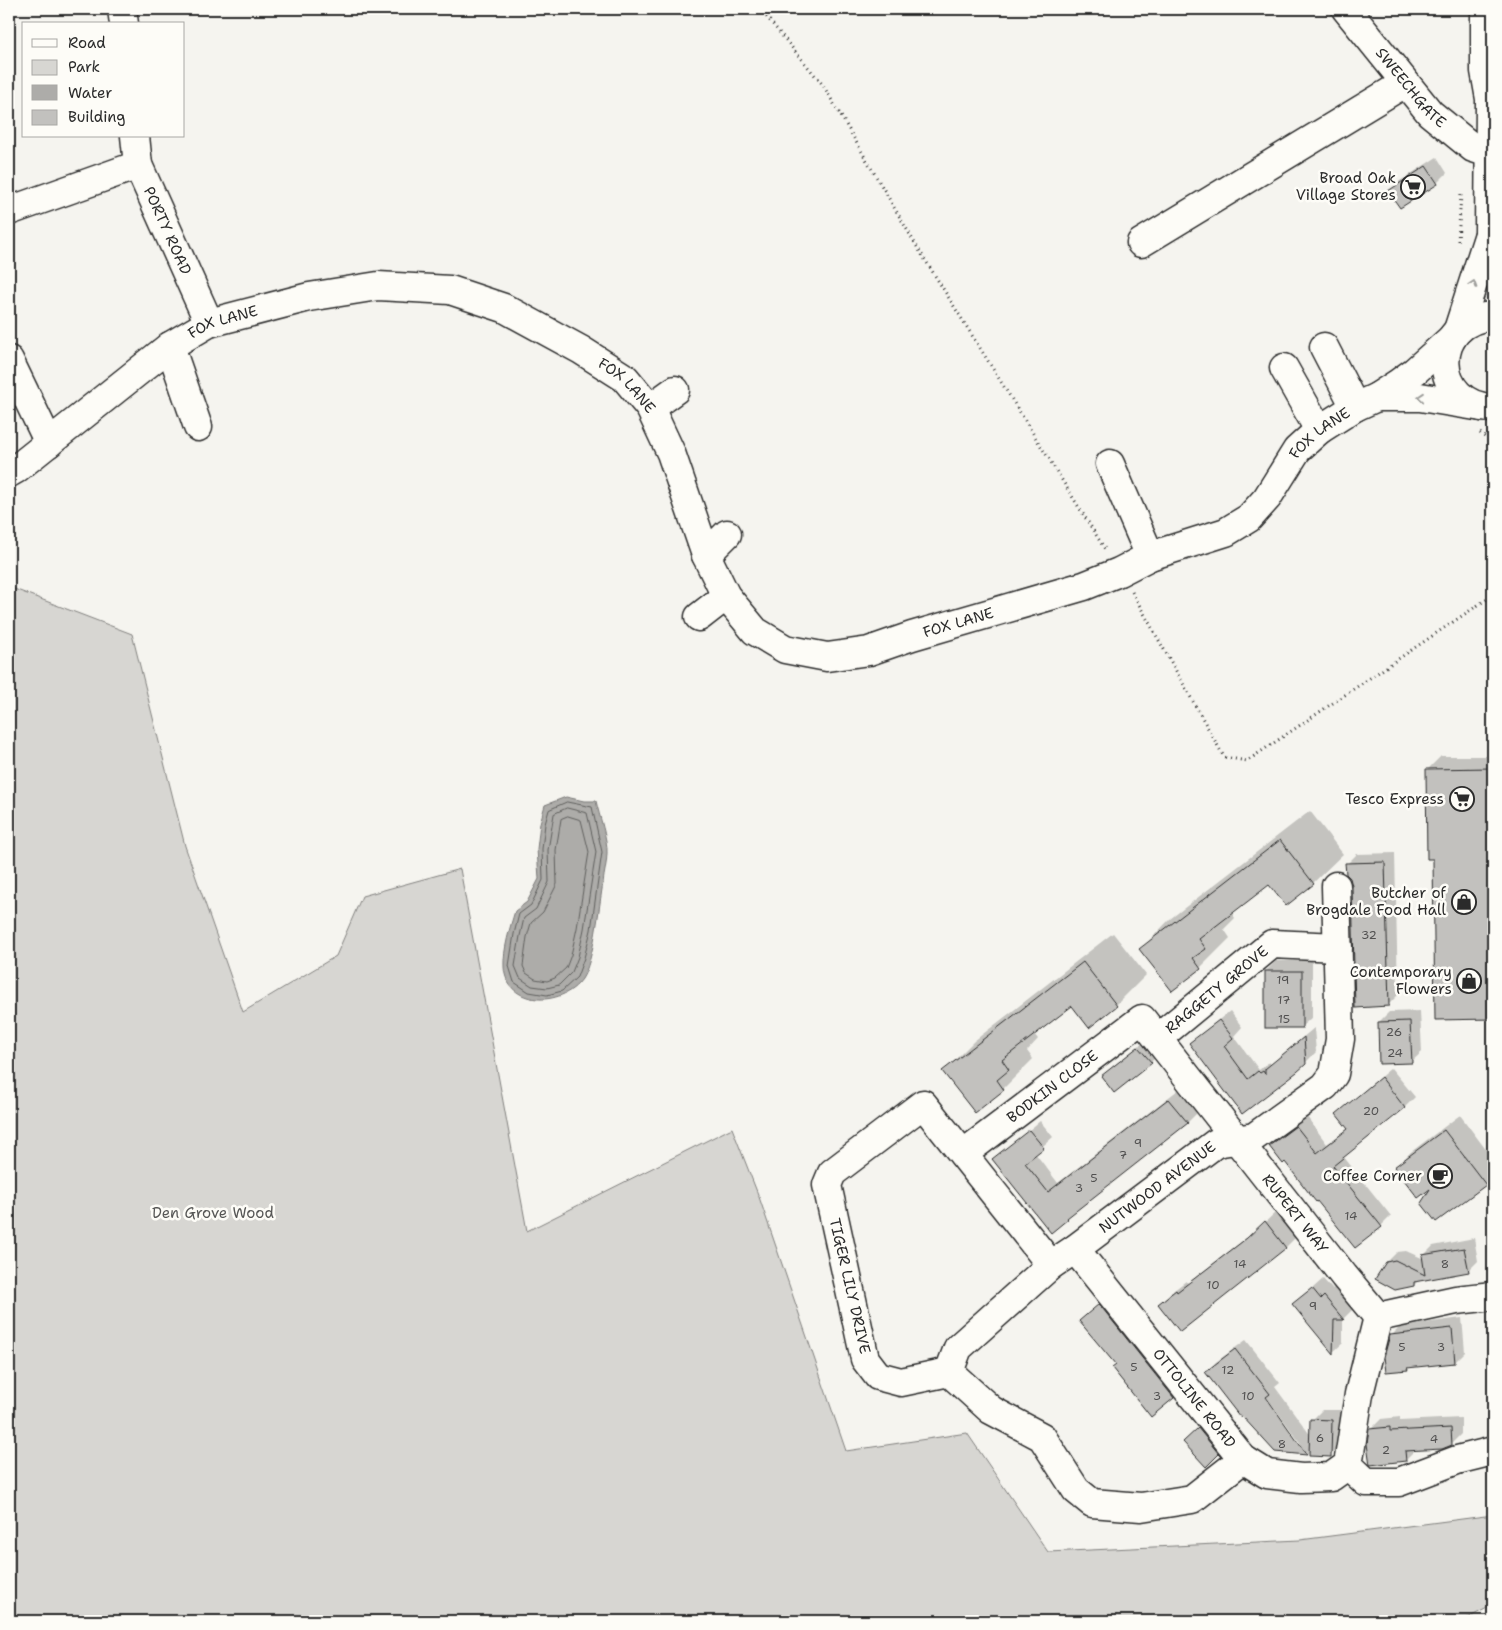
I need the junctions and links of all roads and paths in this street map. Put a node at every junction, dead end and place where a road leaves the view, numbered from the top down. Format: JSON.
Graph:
{"nodes":[{"id":1,"x":122,"y":9,"type":"edge"},
{"id":2,"x":1346,"y":9,"type":"edge"},
{"id":3,"x":1485,"y":9,"type":"edge"},
{"id":4,"x":124,"y":22,"type":"edge"},
{"id":5,"x":1406,"y":84,"type":"junction"},
{"id":6,"x":135,"y":138,"type":"edge"},
{"id":7,"x":1489,"y":153,"type":"junction"},
{"id":8,"x":138,"y":164,"type":"junction"},
{"id":9,"x":1462,"y":190,"type":"dead end"},
{"id":10,"x":9,"y":211,"type":"edge"},
{"id":11,"x":1489,"y":233,"type":"junction"},
{"id":12,"x":1141,"y":243,"type":"dead end"},
{"id":13,"x":1457,"y":247,"type":"dead end"},
{"id":14,"x":1493,"y":265,"type":"edge"},
{"id":15,"x":1493,"y":316,"type":"edge"},
{"id":16,"x":209,"y":323,"type":"junction"},
{"id":17,"x":1455,"y":334,"type":"junction"},
{"id":18,"x":170,"y":346,"type":"junction"},
{"id":19,"x":1324,"y":347,"type":"dead end"},
{"id":20,"x":9,"y":360,"type":"edge"},
{"id":21,"x":1284,"y":368,"type":"dead end"},
{"id":22,"x":675,"y":390,"type":"dead end"},
{"id":23,"x":1366,"y":402,"type":"junction"},
{"id":24,"x":650,"y":408,"type":"junction"},
{"id":25,"x":1490,"y":408,"type":"edge"},
{"id":26,"x":198,"y":427,"type":"dead end"},
{"id":27,"x":1319,"y":430,"type":"junction"},
{"id":28,"x":49,"y":443,"type":"junction"},
{"id":29,"x":1110,"y":464,"type":"dead end"},
{"id":30,"x":9,"y":473,"type":"edge"},
{"id":31,"x":727,"y":534,"type":"dead end"},
{"id":32,"x":706,"y":555,"type":"junction"},
{"id":33,"x":1150,"y":556,"type":"junction"},
{"id":34,"x":726,"y":596,"type":"junction"},
{"id":35,"x":699,"y":617,"type":"dead end"},
{"id":36,"x":1336,"y":886,"type":"dead end"},
{"id":37,"x":1338,"y":947,"type":"junction"},
{"id":38,"x":1150,"y":1028,"type":"junction"},
{"id":39,"x":1237,"y":1139,"type":"junction"},
{"id":40,"x":963,"y":1154,"type":"junction"},
{"id":41,"x":1075,"y":1249,"type":"junction"},
{"id":42,"x":1051,"y":1265,"type":"junction"},
{"id":43,"x":1493,"y":1296,"type":"edge"},
{"id":44,"x":1378,"y":1316,"type":"junction"},
{"id":45,"x":949,"y":1372,"type":"junction"},
{"id":46,"x":1493,"y":1451,"type":"edge"},
{"id":47,"x":1243,"y":1459,"type":"junction"},
{"id":48,"x":1348,"y":1465,"type":"junction"}],
"edges":[{"from":1,"to":4,"type":"street"},
{"from":2,"to":5,"type":"street","name":"SWEECHGATE"},
{"from":3,"to":7,"type":"street"},
{"from":5,"to":7,"type":"street","name":"SWEECHGATE"},
{"from":5,"to":12,"type":"street"},
{"from":6,"to":8,"type":"street","name":"PORTY ROAD"},
{"from":7,"to":11,"type":"street"},
{"from":8,"to":10,"type":"street"},
{"from":8,"to":16,"type":"street","name":"PORTY ROAD"},
{"from":9,"to":13,"type":"path"},
{"from":11,"to":14,"type":"street"},
{"from":17,"to":11,"type":"street","one_way":true},
{"from":15,"to":17,"type":"street","name":"FOX LANE"},
{"from":16,"to":18,"type":"street","name":"FOX LANE"},
{"from":16,"to":24,"type":"street","name":"FOX LANE"},
{"from":17,"to":23,"type":"street","name":"FOX LANE"},
{"from":17,"to":25,"type":"street"},
{"from":18,"to":26,"type":"street"},
{"from":18,"to":28,"type":"street","name":"FOX LANE"},
{"from":19,"to":23,"type":"street"},
{"from":20,"to":28,"type":"street"},
{"from":21,"to":27,"type":"street"},
{"from":22,"to":24,"type":"street"},
{"from":25,"to":23,"type":"street","one_way":true},
{"from":23,"to":27,"type":"street","name":"FOX LANE"},
{"from":24,"to":32,"type":"street","name":"FOX LANE"},
{"from":27,"to":33,"type":"street","name":"FOX LANE"},
{"from":28,"to":30,"type":"street","name":"FOX LANE"},
{"from":29,"to":33,"type":"street"},
{"from":31,"to":32,"type":"street"},
{"from":32,"to":34,"type":"street","name":"FOX LANE"},
{"from":33,"to":34,"type":"street","name":"FOX LANE"},
{"from":34,"to":35,"type":"street"},
{"from":36,"to":37,"type":"street","name":"NUTWOOD AVENUE"},
{"from":37,"to":38,"type":"street","name":"RAGGETY GROVE"},
{"from":37,"to":39,"type":"street","name":"NUTWOOD AVENUE"},
{"from":38,"to":39,"type":"street","name":"RUPERT WAY"},
{"from":38,"to":40,"type":"street","name":"BODKIN CLOSE"},
{"from":39,"to":41,"type":"street","name":"NUTWOOD AVENUE"},
{"from":39,"to":44,"type":"street","name":"RUPERT WAY"},
{"from":40,"to":42,"type":"street"},
{"from":40,"to":45,"type":"street","name":"TIGER LILY DRIVE"},
{"from":41,"to":42,"type":"street","name":"NUTWOOD AVENUE"},
{"from":41,"to":47,"type":"street","name":"OTTOLINE ROAD"},
{"from":42,"to":45,"type":"street","name":"NUTWOOD AVENUE"},
{"from":43,"to":44,"type":"street"},
{"from":44,"to":48,"type":"street"},
{"from":45,"to":47,"type":"street"},
{"from":46,"to":48,"type":"street"},
{"from":47,"to":48,"type":"street","name":"OTTOLINE ROAD"}]}
